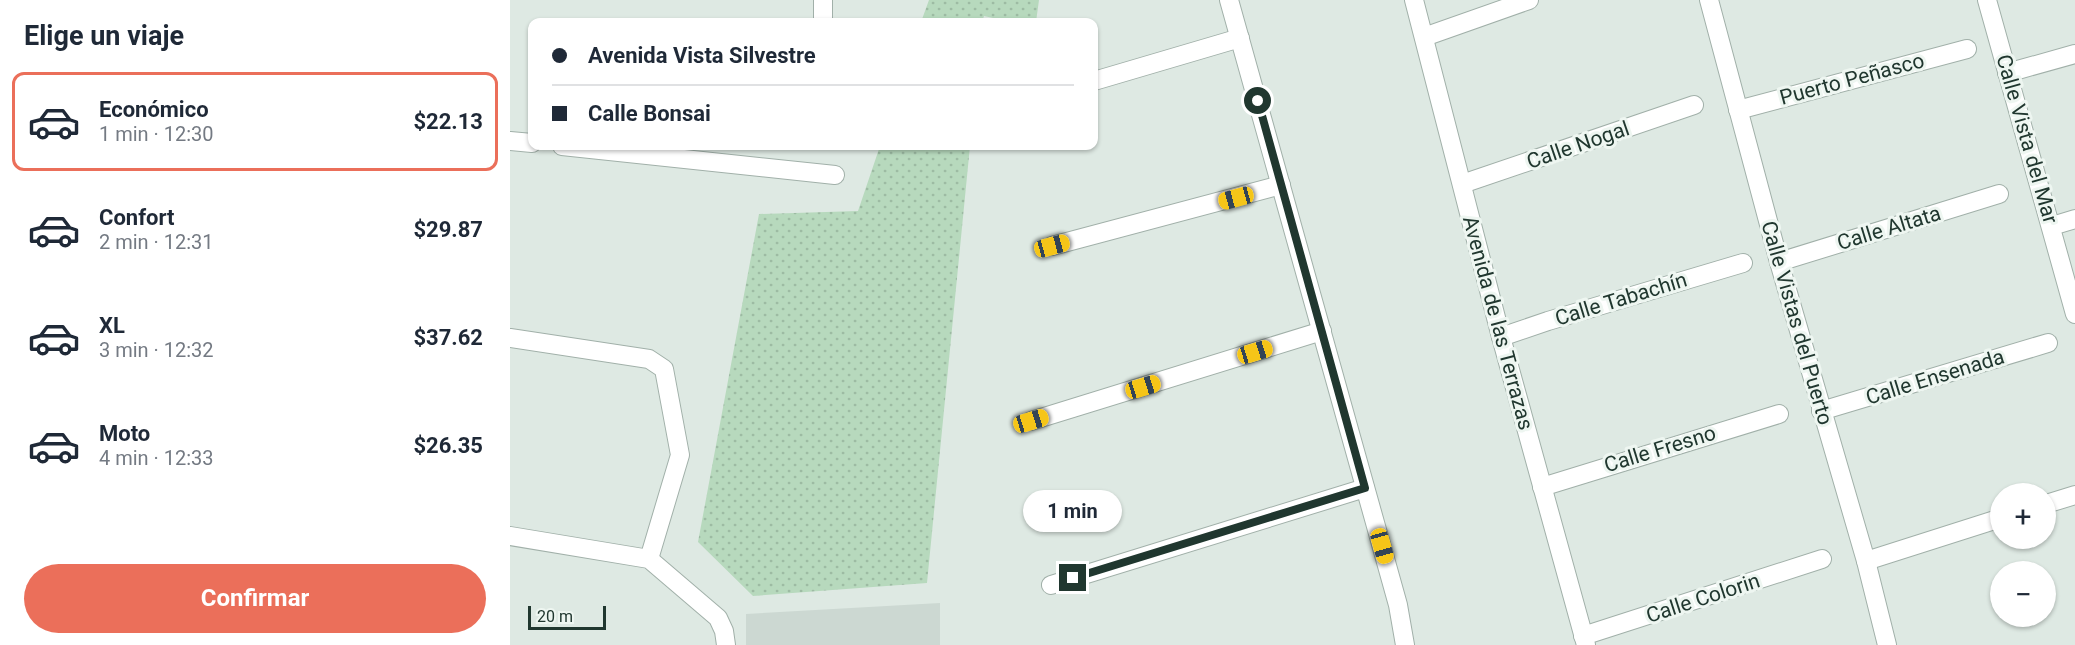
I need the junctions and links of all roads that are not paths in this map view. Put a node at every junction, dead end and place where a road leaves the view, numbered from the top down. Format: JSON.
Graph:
{"nodes":[{"id":1,"x":823,"y":0,"type":"edge"},
{"id":2,"x":1229,"y":0,"type":"edge"},
{"id":3,"x":1414,"y":0,"type":"edge"},
{"id":4,"x":1528,"y":0,"type":"edge"},
{"id":5,"x":1709,"y":0,"type":"edge"},
{"id":6,"x":1988,"y":0,"type":"edge"},
{"id":7,"x":823,"y":18,"type":"edge"},
{"id":8,"x":1240,"y":38,"type":"junction"},
{"id":9,"x":1424,"y":38,"type":"junction"},
{"id":10,"x":1967,"y":49,"type":"dead end"},
{"id":11,"x":2075,"y":54,"type":"edge"},
{"id":12,"x":2007,"y":73,"type":"junction"},
{"id":13,"x":1098,"y":80,"type":"edge"},
{"id":14,"x":1694,"y":105,"type":"dead end"},
{"id":15,"x":1737,"y":110,"type":"junction"},
{"id":16,"x":510,"y":141,"type":"edge"},
{"id":17,"x":528,"y":143,"type":"edge"},
{"id":18,"x":600,"y":150,"type":"edge"},
{"id":19,"x":835,"y":175,"type":"dead end"},
{"id":20,"x":1462,"y":184,"type":"junction"},
{"id":21,"x":1281,"y":185,"type":"junction"},
{"id":22,"x":1999,"y":194,"type":"dead end"},
{"id":23,"x":2075,"y":219,"type":"edge"},
{"id":24,"x":2052,"y":226,"type":"junction"},
{"id":25,"x":1052,"y":246,"type":"dead end"},
{"id":26,"x":1779,"y":262,"type":"junction"},
{"id":27,"x":1743,"y":263,"type":"dead end"},
{"id":28,"x":2075,"y":314,"type":"edge"},
{"id":29,"x":1322,"y":331,"type":"junction"},
{"id":30,"x":1501,"y":337,"type":"junction"},
{"id":31,"x":510,"y":338,"type":"edge"},
{"id":32,"x":2048,"y":343,"type":"dead end"},
{"id":33,"x":1821,"y":411,"type":"junction"},
{"id":34,"x":1779,"y":414,"type":"dead end"},
{"id":35,"x":1031,"y":421,"type":"dead end"},
{"id":36,"x":1542,"y":487,"type":"junction"},
{"id":37,"x":1365,"y":488,"type":"junction"},
{"id":38,"x":2075,"y":495,"type":"edge"},
{"id":39,"x":2056,"y":501,"type":"edge"},
{"id":40,"x":1990,"y":522,"type":"edge"},
{"id":41,"x":510,"y":536,"type":"edge"},
{"id":42,"x":649,"y":559,"type":"junction"},
{"id":43,"x":1822,"y":559,"type":"dead end"},
{"id":44,"x":1866,"y":561,"type":"junction"},
{"id":45,"x":1051,"y":585,"type":"dead end"},
{"id":46,"x":725,"y":638,"type":"edge"},
{"id":47,"x":1584,"y":641,"type":"edge"},
{"id":48,"x":1405,"y":645,"type":"edge"},
{"id":49,"x":1887,"y":645,"type":"edge"}],
"edges":[{"from":1,"to":7,"type":"street"},
{"from":2,"to":8,"type":"street"},
{"from":3,"to":9,"type":"street","name":"Avenida de las Terrazas"},
{"from":4,"to":9,"type":"street"},
{"from":5,"to":15,"type":"street","name":"Calle Vistas del Puerto"},
{"from":6,"to":12,"type":"street","name":"Calle Vista del Mar"},
{"from":8,"to":13,"type":"street"},
{"from":8,"to":21,"type":"street"},
{"from":9,"to":20,"type":"street","name":"Avenida de las Terrazas"},
{"from":10,"to":15,"type":"street","name":"Puerto Peñasco"},
{"from":11,"to":12,"type":"street"},
{"from":12,"to":24,"type":"street","name":"Calle Vista del Mar"},
{"from":14,"to":20,"type":"street","name":"Calle Nogal"},
{"from":15,"to":26,"type":"street","name":"Calle Vistas del Puerto"},
{"from":16,"to":17,"type":"street"},
{"from":18,"to":19,"type":"street"},
{"from":20,"to":30,"type":"street","name":"Avenida de las Terrazas"},
{"from":21,"to":25,"type":"street"},
{"from":21,"to":29,"type":"street"},
{"from":22,"to":26,"type":"street","name":"Calle Altata"},
{"from":23,"to":24,"type":"street"},
{"from":24,"to":28,"type":"street","name":"Calle Vista del Mar"},
{"from":26,"to":33,"type":"street","name":"Calle Vistas del Puerto"},
{"from":27,"to":30,"type":"street","name":"Calle Tabachín"},
{"from":29,"to":35,"type":"street"},
{"from":29,"to":37,"type":"street"},
{"from":30,"to":36,"type":"street","name":"Avenida de las Terrazas"},
{"from":31,"to":42,"type":"street"},
{"from":32,"to":33,"type":"street","name":"Calle Ensenada"},
{"from":33,"to":44,"type":"street","name":"Calle Vistas del Puerto"},
{"from":34,"to":36,"type":"street","name":"Calle Fresno"},
{"from":36,"to":47,"type":"street","name":"Avenida de las Terrazas"},
{"from":37,"to":45,"type":"street"},
{"from":37,"to":48,"type":"street"},
{"from":38,"to":39,"type":"street"},
{"from":40,"to":44,"type":"street"},
{"from":41,"to":42,"type":"street"},
{"from":42,"to":46,"type":"street"},
{"from":43,"to":47,"type":"street","name":"Calle Colorin"},
{"from":44,"to":49,"type":"street","name":"Calle Vistas del Puerto"}]}
